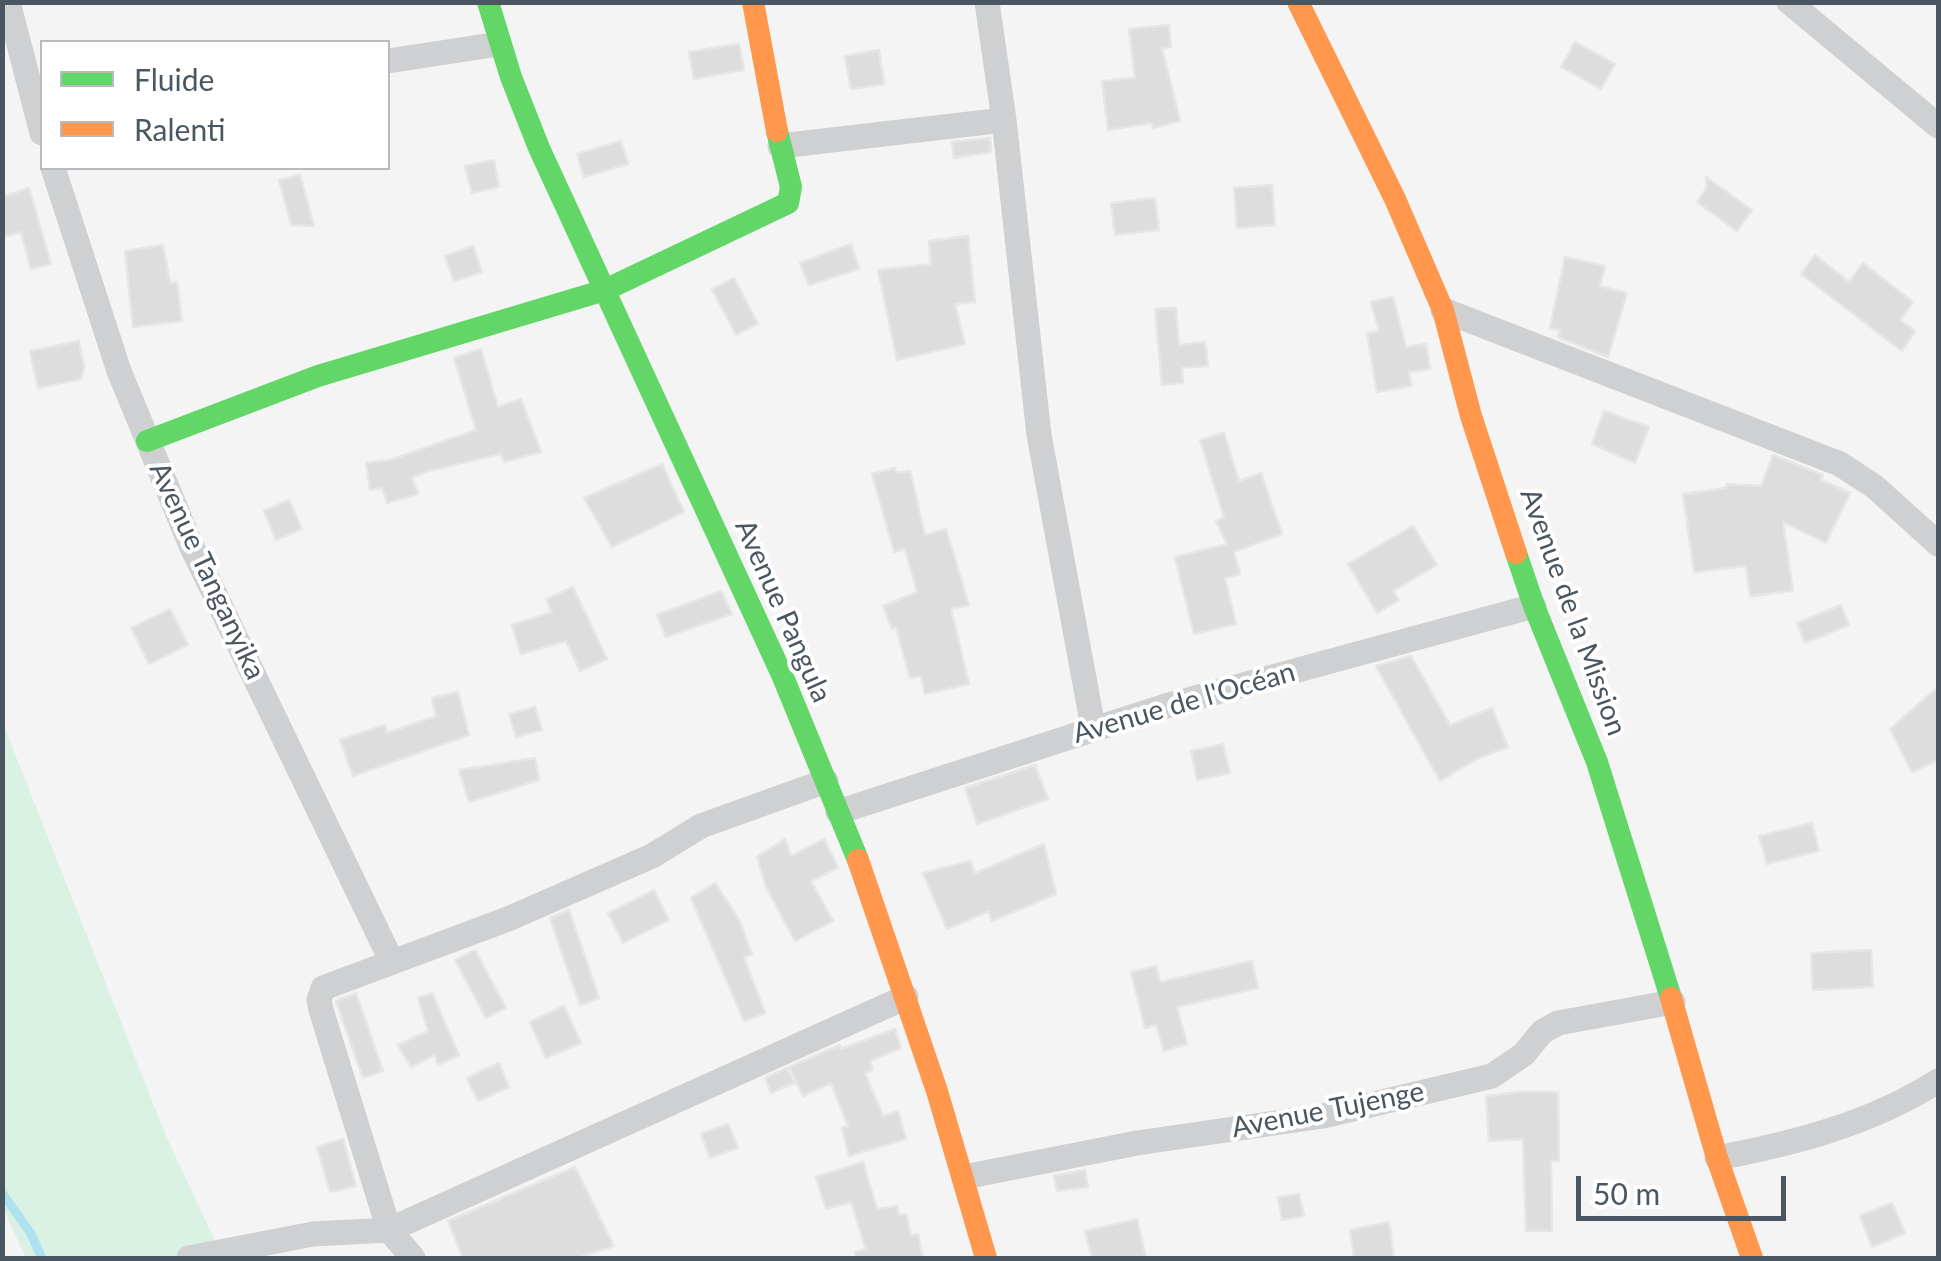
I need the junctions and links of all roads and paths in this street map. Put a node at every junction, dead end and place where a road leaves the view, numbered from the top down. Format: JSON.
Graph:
{"nodes":[{"id":1,"x":8,"y":2,"type":"edge"},
{"id":2,"x":488,"y":2,"type":"edge"},
{"id":3,"x":752,"y":2,"type":"edge"},
{"id":4,"x":987,"y":2,"type":"edge"},
{"id":5,"x":1298,"y":2,"type":"edge"},
{"id":6,"x":1789,"y":2,"type":"edge"},
{"id":7,"x":498,"y":44,"type":"junction"},
{"id":8,"x":390,"y":61,"type":"edge"},
{"id":9,"x":40,"y":120,"type":"edge"},
{"id":10,"x":1004,"y":120,"type":"junction"},
{"id":11,"x":1938,"y":126,"type":"edge"},
{"id":12,"x":780,"y":146,"type":"junction"},
{"id":13,"x":55,"y":170,"type":"edge"},
{"id":14,"x":605,"y":290,"type":"junction"},
{"id":15,"x":1443,"y":310,"type":"junction"},
{"id":16,"x":147,"y":441,"type":"junction"},
{"id":17,"x":1938,"y":544,"type":"edge"},
{"id":18,"x":1534,"y":606,"type":"junction"},
{"id":19,"x":1092,"y":728,"type":"junction"},
{"id":20,"x":826,"y":781,"type":"junction"},
{"id":21,"x":838,"y":812,"type":"junction"},
{"id":22,"x":392,"y":962,"type":"junction"},
{"id":23,"x":906,"y":997,"type":"junction"},
{"id":24,"x":1672,"y":1002,"type":"junction"},
{"id":25,"x":1938,"y":1081,"type":"edge"},
{"id":26,"x":1717,"y":1158,"type":"junction"},
{"id":27,"x":964,"y":1177,"type":"junction"},
{"id":28,"x":389,"y":1230,"type":"junction"},
{"id":29,"x":189,"y":1258,"type":"edge"},
{"id":30,"x":413,"y":1258,"type":"edge"},
{"id":31,"x":986,"y":1258,"type":"edge"},
{"id":32,"x":1752,"y":1258,"type":"edge"}],
"edges":[{"from":1,"to":9,"type":"street"},
{"from":2,"to":7,"type":"street","name":"Avenue Pangula"},
{"from":3,"to":12,"type":"street"},
{"from":4,"to":10,"type":"street"},
{"from":5,"to":15,"type":"street","name":"Avenue de la Mission"},
{"from":6,"to":11,"type":"street"},
{"from":7,"to":8,"type":"street"},
{"from":7,"to":14,"type":"street","name":"Avenue Pangula"},
{"from":10,"to":12,"type":"street"},
{"from":10,"to":19,"type":"street"},
{"from":12,"to":14,"type":"street"},
{"from":13,"to":16,"type":"street","name":"Avenue Tanganyika"},
{"from":14,"to":16,"type":"street"},
{"from":14,"to":20,"type":"street","name":"Avenue Pangula"},
{"from":15,"to":17,"type":"street"},
{"from":15,"to":18,"type":"street","name":"Avenue de la Mission"},
{"from":16,"to":22,"type":"street","name":"Avenue Tanganyika"},
{"from":18,"to":19,"type":"street","name":"Avenue de l'Océan"},
{"from":18,"to":24,"type":"street","name":"Avenue de la Mission"},
{"from":19,"to":21,"type":"street","name":"Avenue de l'Océan"},
{"from":20,"to":21,"type":"street","name":"Avenue Pangula"},
{"from":20,"to":22,"type":"street"},
{"from":21,"to":23,"type":"street","name":"Avenue Pangula"},
{"from":22,"to":28,"type":"street"},
{"from":23,"to":27,"type":"street","name":"Avenue Pangula"},
{"from":23,"to":28,"type":"street"},
{"from":24,"to":26,"type":"street","name":"Avenue de la Mission"},
{"from":24,"to":27,"type":"street","name":"Avenue Tujenge"},
{"from":25,"to":26,"type":"street"},
{"from":26,"to":32,"type":"street","name":"Avenue de la Mission"},
{"from":27,"to":31,"type":"street","name":"Avenue Pangula"},
{"from":28,"to":29,"type":"street"},
{"from":28,"to":30,"type":"street"}]}
